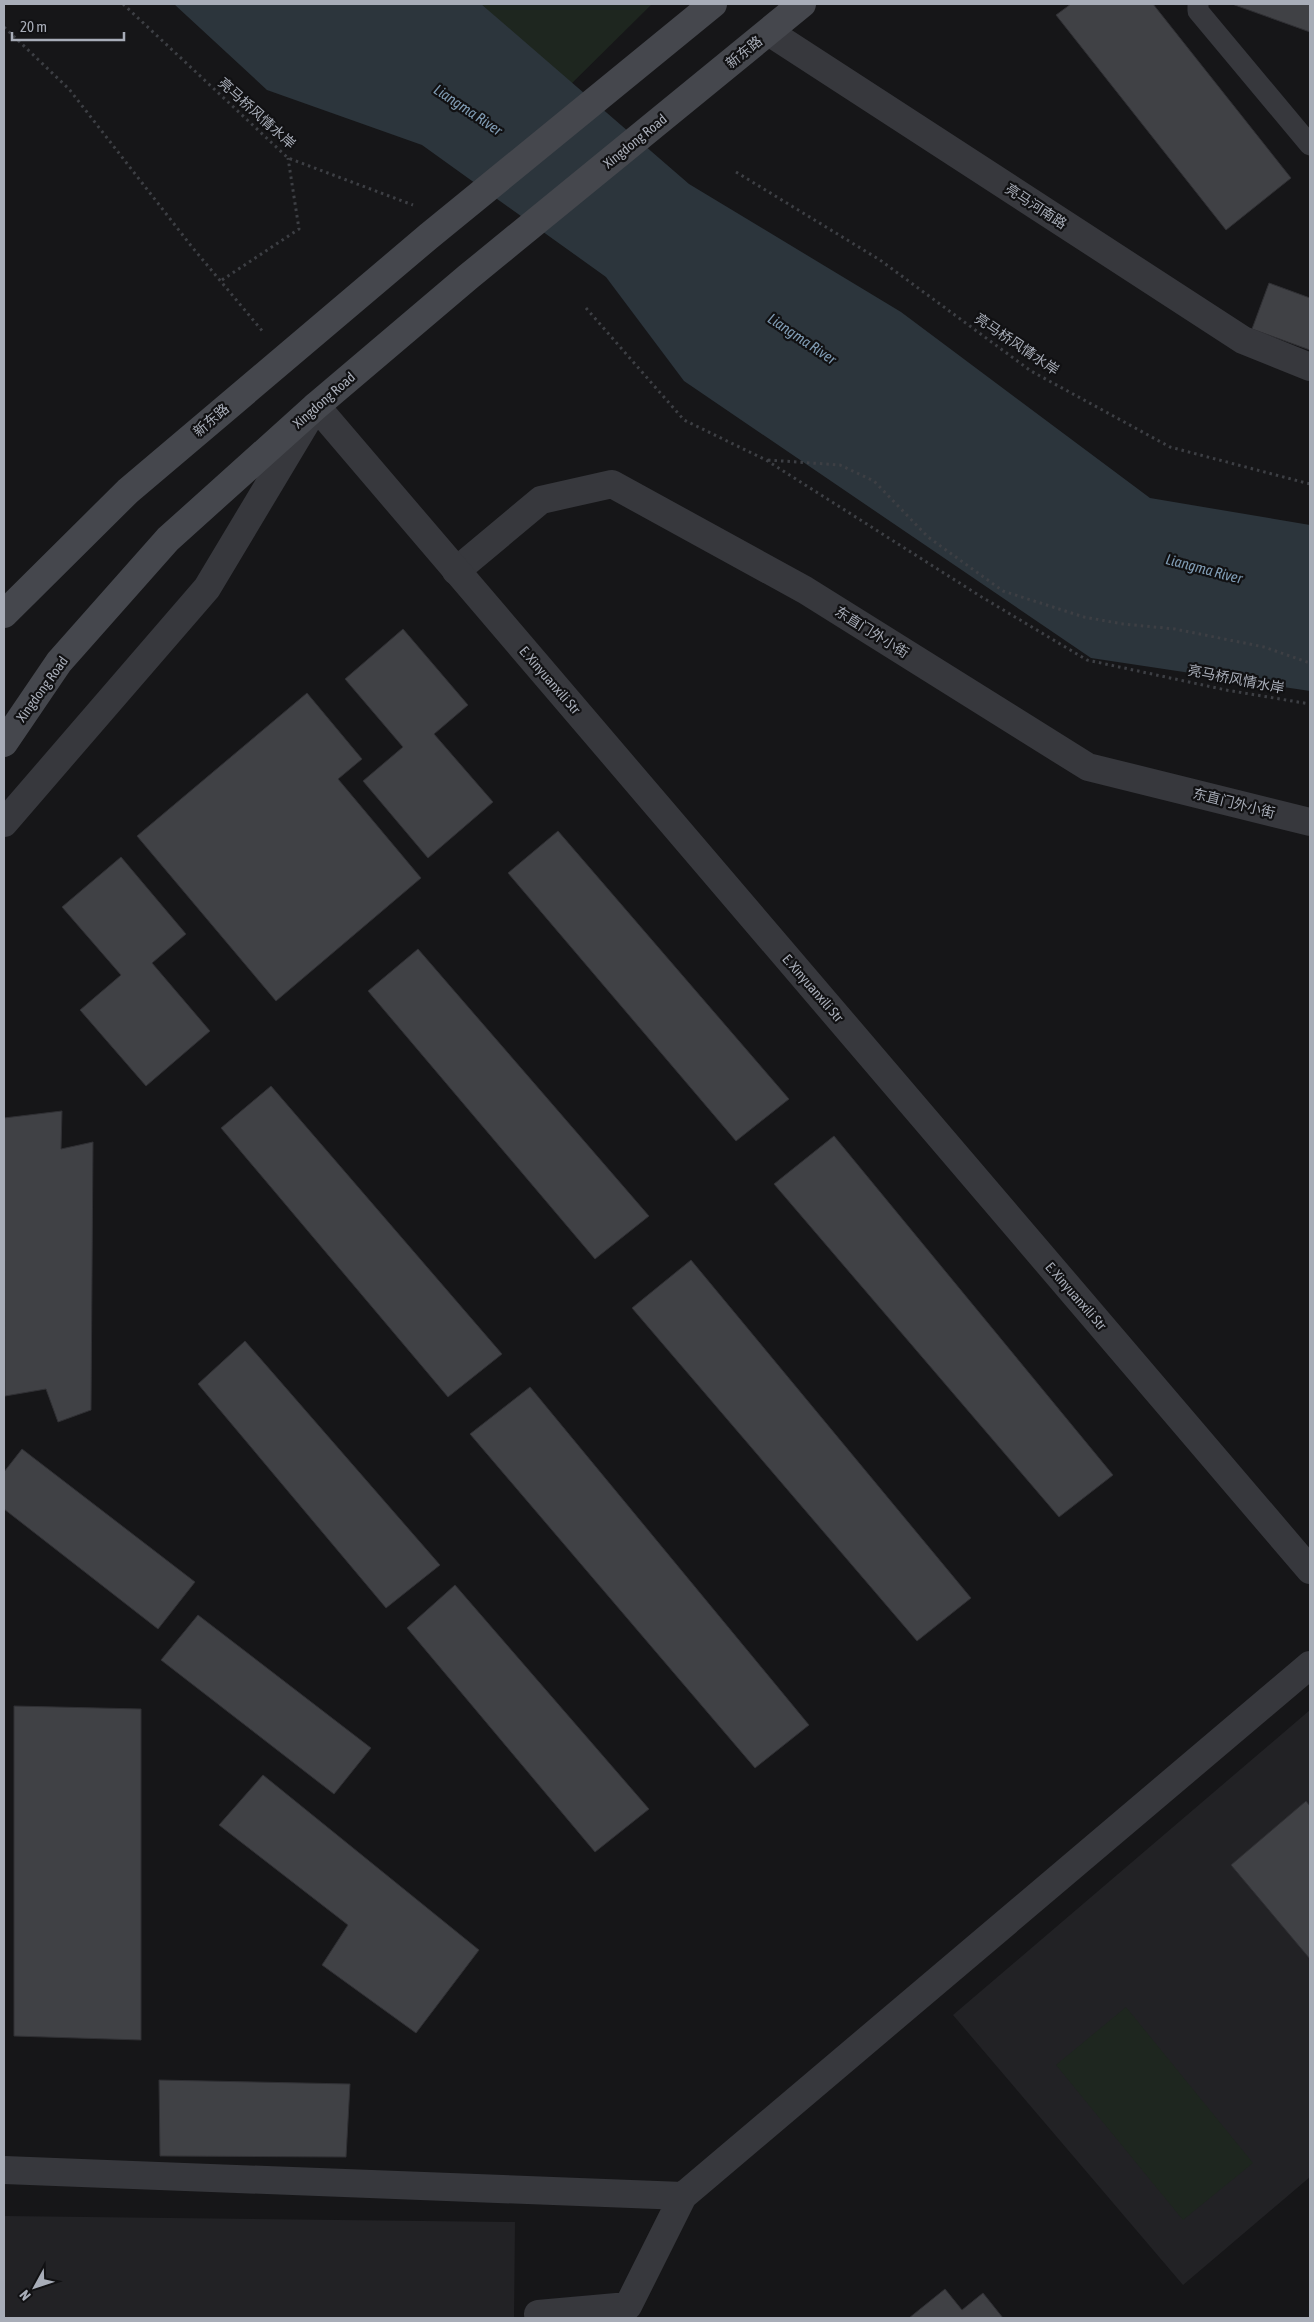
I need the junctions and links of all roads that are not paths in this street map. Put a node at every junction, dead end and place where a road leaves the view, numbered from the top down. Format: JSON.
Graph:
{"nodes":[{"id":1,"x":713,"y":4,"type":"edge"},
{"id":2,"x":802,"y":4,"type":"edge"},
{"id":3,"x":1198,"y":4,"type":"edge"},
{"id":4,"x":769,"y":32,"type":"junction"},
{"id":5,"x":685,"y":99,"type":"joint"},
{"id":6,"x":1310,"y":145,"type":"edge"},
{"id":7,"x":1310,"y":367,"type":"edge"},
{"id":8,"x":316,"y":406,"type":"junction"},
{"id":9,"x":456,"y":571,"type":"junction"},
{"id":10,"x":4,"y":614,"type":"edge"},
{"id":11,"x":4,"y":743,"type":"edge"},
{"id":12,"x":1310,"y":822,"type":"edge"},
{"id":13,"x":4,"y":823,"type":"edge"},
{"id":14,"x":1310,"y":1570,"type":"edge"},
{"id":15,"x":1310,"y":1665,"type":"edge"},
{"id":16,"x":4,"y":2170,"type":"edge"},
{"id":17,"x":683,"y":2196,"type":"junction"},
{"id":18,"x":539,"y":2318,"type":"edge"}],
"edges":[{"from":1,"to":10,"type":"main road","name":"新东路"},
{"from":2,"to":4,"type":"main road","name":"新东路"},
{"from":3,"to":6,"type":"lane"},
{"from":4,"to":5,"type":"main road","name":"新东路"},
{"from":4,"to":7,"type":"street","name":"亮马河南路"},
{"from":5,"to":8,"type":"main road","name":"Xingdong Road"},
{"from":8,"to":9,"type":"street","name":"E. Xinyuanxili Str"},
{"from":8,"to":11,"type":"main road","name":"Xingdong Road"},
{"from":8,"to":13,"type":"street"},
{"from":9,"to":12,"type":"street","name":"东直门外小街"},
{"from":9,"to":14,"type":"street","name":"E. Xinyuanxili Str"},
{"from":15,"to":17,"type":"street"},
{"from":16,"to":17,"type":"street"},
{"from":17,"to":18,"type":"street"}]}
